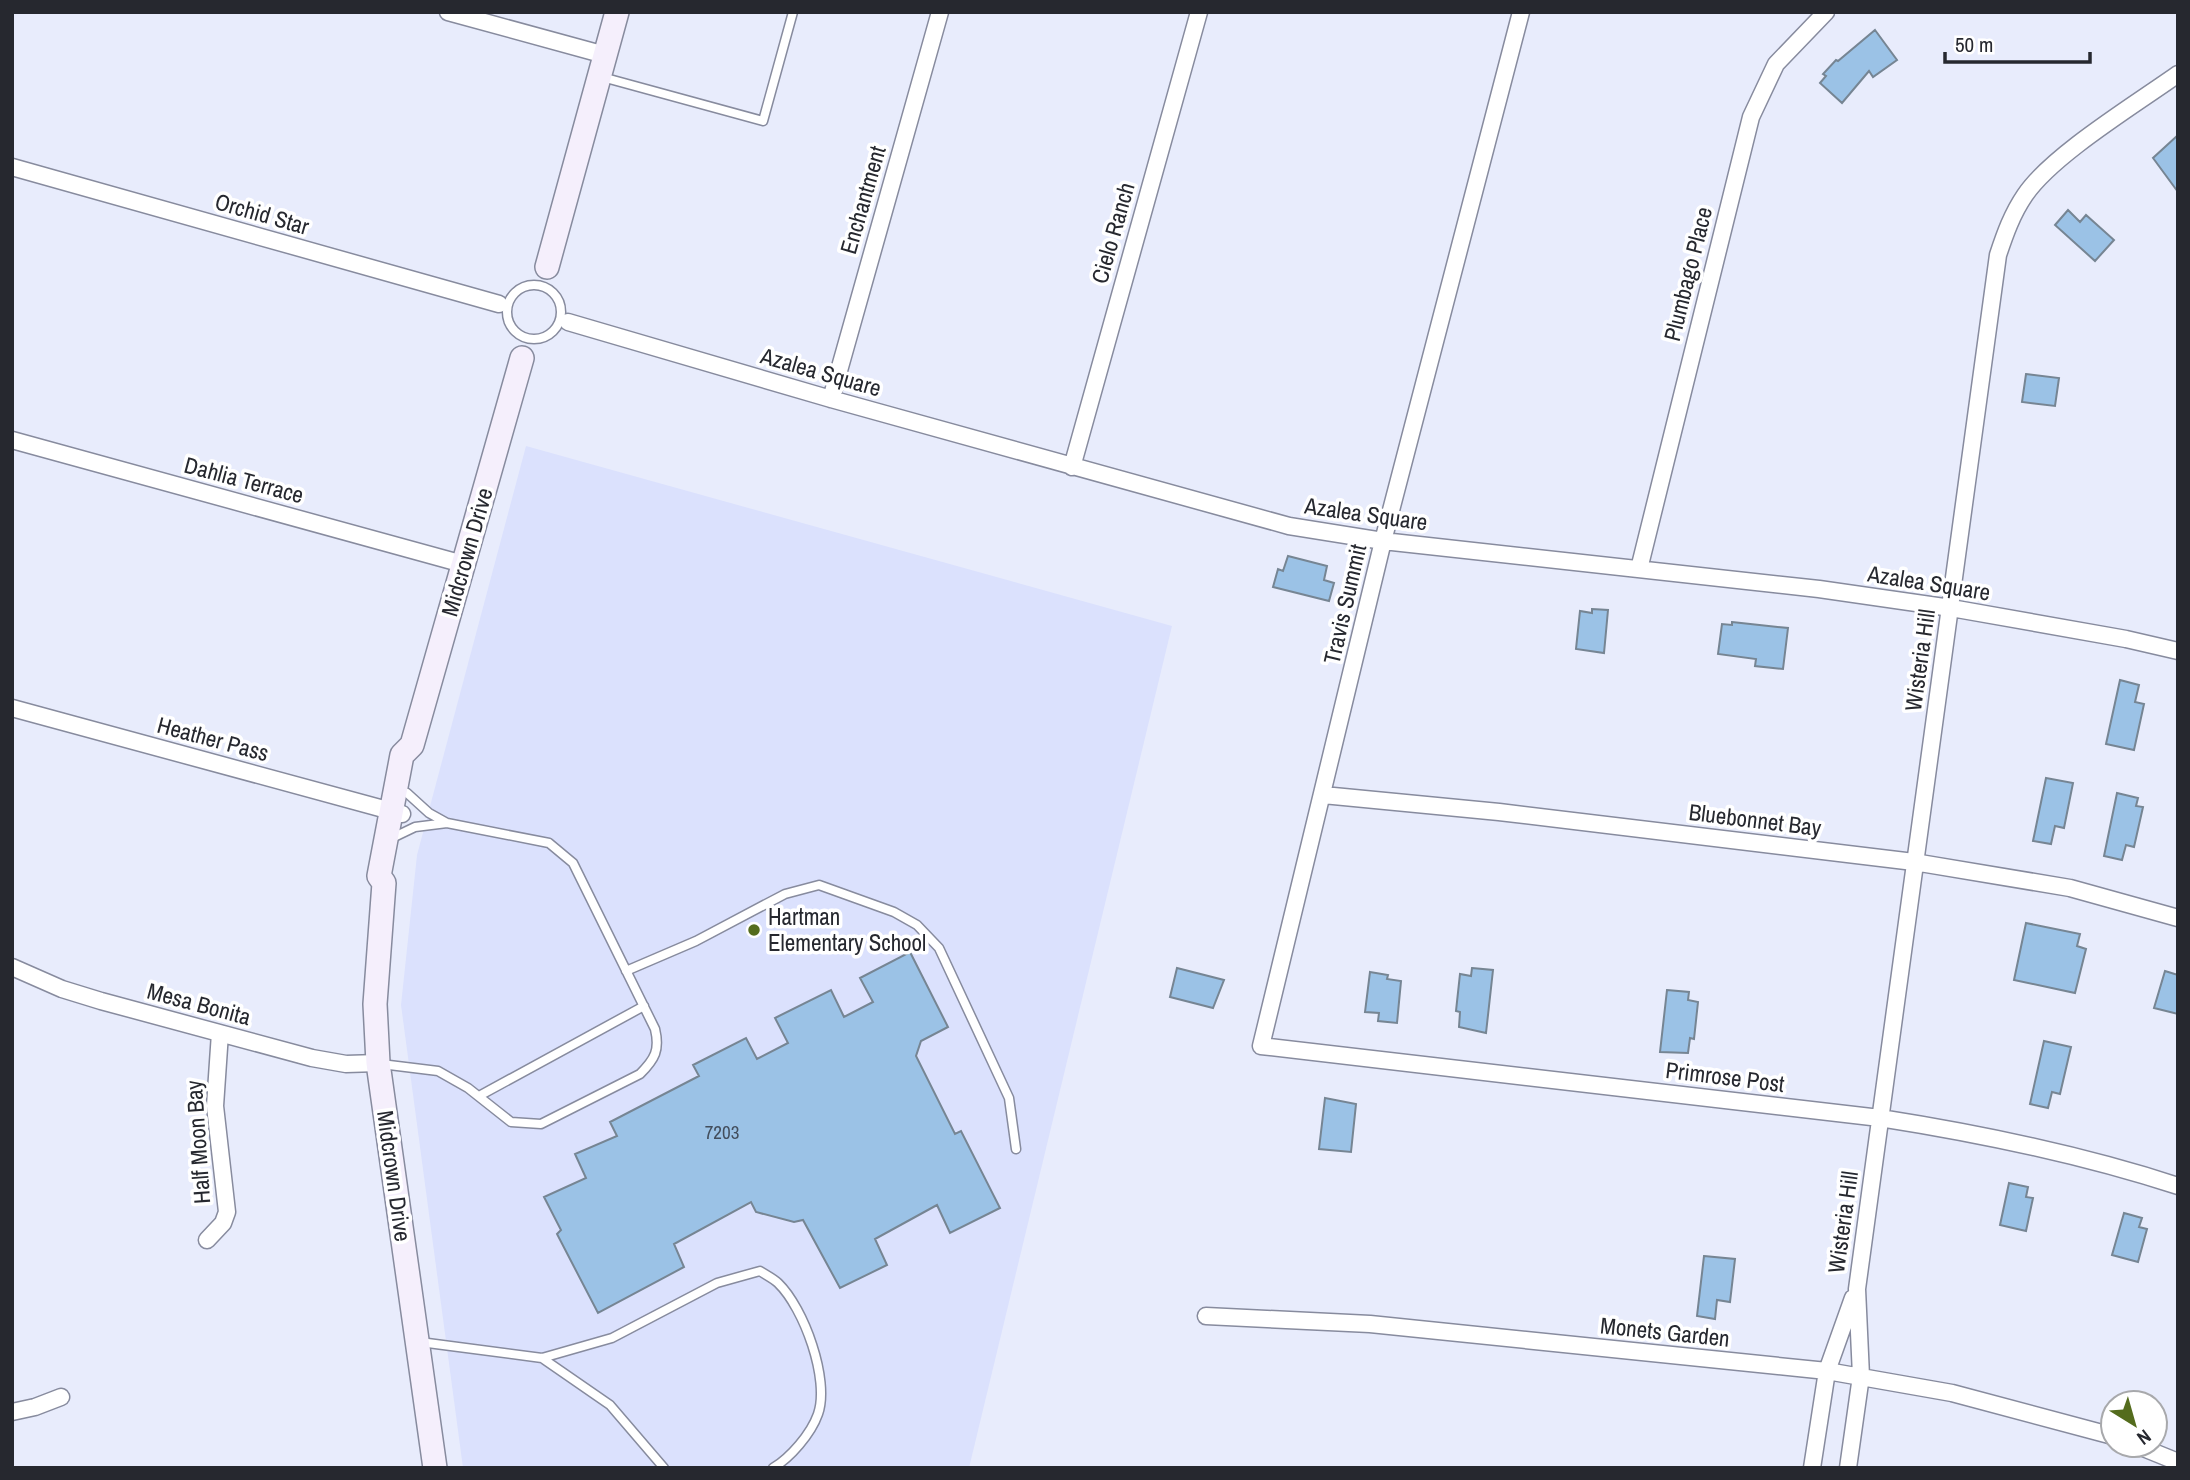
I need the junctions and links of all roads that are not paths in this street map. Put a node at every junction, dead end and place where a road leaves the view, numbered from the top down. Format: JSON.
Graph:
{"nodes":[{"id":1,"x":448,"y":12,"type":"edge"},
{"id":2,"x":617,"y":12,"type":"edge"},
{"id":3,"x":793,"y":12,"type":"edge"},
{"id":4,"x":940,"y":12,"type":"edge"},
{"id":5,"x":1199,"y":12,"type":"edge"},
{"id":6,"x":1521,"y":12,"type":"edge"},
{"id":7,"x":1826,"y":12,"type":"edge"},
{"id":8,"x":603,"y":66,"type":"junction"},
{"id":9,"x":2178,"y":74,"type":"edge"},
{"id":10,"x":12,"y":167,"type":"edge"},
{"id":11,"x":543,"y":281,"type":"junction"},
{"id":12,"x":505,"y":306,"type":"junction"},
{"id":13,"x":562,"y":320,"type":"junction"},
{"id":14,"x":519,"y":334,"type":"junction"},
{"id":15,"x":534,"y":339,"type":"junction"},
{"id":16,"x":522,"y":358,"type":"junction"},
{"id":17,"x":831,"y":399,"type":"junction"},
{"id":18,"x":12,"y":440,"type":"edge"},
{"id":19,"x":1072,"y":467,"type":"junction"},
{"id":20,"x":1383,"y":541,"type":"junction"},
{"id":21,"x":463,"y":564,"type":"junction"},
{"id":22,"x":1639,"y":569,"type":"junction"},
{"id":23,"x":1951,"y":608,"type":"junction"},
{"id":24,"x":2178,"y":651,"type":"edge"},
{"id":25,"x":12,"y":708,"type":"edge"},
{"id":26,"x":1323,"y":795,"type":"junction"},
{"id":27,"x":396,"y":819,"type":"junction"},
{"id":28,"x":447,"y":823,"type":"junction"},
{"id":29,"x":1914,"y":862,"type":"junction"},
{"id":30,"x":2178,"y":918,"type":"edge"},
{"id":31,"x":12,"y":967,"type":"edge"},
{"id":32,"x":626,"y":971,"type":"junction"},
{"id":33,"x":644,"y":1006,"type":"junction"},
{"id":34,"x":220,"y":1033,"type":"junction"},
{"id":35,"x":1261,"y":1046,"type":"joint"},
{"id":36,"x":378,"y":1063,"type":"junction"},
{"id":37,"x":479,"y":1096,"type":"junction"},
{"id":38,"x":1880,"y":1118,"type":"junction"},
{"id":39,"x":1016,"y":1149,"type":"dead end"},
{"id":40,"x":2178,"y":1186,"type":"edge"},
{"id":41,"x":207,"y":1240,"type":"dead end"},
{"id":42,"x":1857,"y":1289,"type":"junction"},
{"id":43,"x":1206,"y":1316,"type":"dead end"},
{"id":44,"x":417,"y":1342,"type":"junction"},
{"id":45,"x":542,"y":1358,"type":"junction"},
{"id":46,"x":1828,"y":1371,"type":"junction"},
{"id":47,"x":1861,"y":1376,"type":"junction"},
{"id":48,"x":61,"y":1397,"type":"dead end"},
{"id":49,"x":12,"y":1412,"type":"edge"},
{"id":50,"x":2099,"y":1432,"type":"edge"},
{"id":51,"x":435,"y":1468,"type":"edge"},
{"id":52,"x":664,"y":1468,"type":"edge"},
{"id":53,"x":773,"y":1468,"type":"edge"},
{"id":54,"x":1812,"y":1468,"type":"edge"},
{"id":55,"x":1848,"y":1468,"type":"edge"}],
"edges":[{"from":1,"to":8,"type":"street"},
{"from":2,"to":8,"type":"street"},
{"from":3,"to":8,"type":"lane"},
{"from":4,"to":17,"type":"street","name":"Enchantment"},
{"from":5,"to":19,"type":"street","name":"Cielo Ranch"},
{"from":6,"to":20,"type":"street","name":"Travis Summit"},
{"from":7,"to":22,"type":"street","name":"Plumbago Place"},
{"from":8,"to":11,"type":"street"},
{"from":9,"to":23,"type":"street","name":"Wisteria Hill"},
{"from":10,"to":12,"type":"street","name":"Orchid Star"},
{"from":11,"to":12,"type":"lane"},
{"from":11,"to":13,"type":"lane"},
{"from":12,"to":14,"type":"lane"},
{"from":13,"to":15,"type":"lane"},
{"from":13,"to":17,"type":"street","name":"Azalea Square"},
{"from":14,"to":15,"type":"lane"},
{"from":14,"to":16,"type":"lane"},
{"from":15,"to":16,"type":"lane"},
{"from":16,"to":21,"type":"street","name":"Midcrown Drive"},
{"from":17,"to":19,"type":"street","name":"Azalea Square"},
{"from":18,"to":21,"type":"street","name":"Dahlia Terrace"},
{"from":19,"to":20,"type":"street","name":"Azalea Square"},
{"from":20,"to":22,"type":"street","name":"Azalea Square"},
{"from":20,"to":26,"type":"street","name":"Travis Summit"},
{"from":21,"to":27,"type":"street","name":"Midcrown Drive"},
{"from":22,"to":23,"type":"street","name":"Azalea Square"},
{"from":23,"to":24,"type":"street","name":"Azalea Square"},
{"from":23,"to":29,"type":"street","name":"Wisteria Hill"},
{"from":25,"to":27,"type":"street","name":"Heather Pass"},
{"from":26,"to":29,"type":"street","name":"Bluebonnet Bay"},
{"from":26,"to":35,"type":"street","name":"Travis Summit"},
{"from":27,"to":28,"type":"lane"},
{"from":27,"to":28,"type":"lane"},
{"from":27,"to":36,"type":"street","name":"Midcrown Drive"},
{"from":28,"to":32,"type":"lane"},
{"from":29,"to":30,"type":"street","name":"Bluebonnet Bay"},
{"from":29,"to":38,"type":"street","name":"Wisteria Hill"},
{"from":31,"to":34,"type":"street","name":"Mesa Bonita"},
{"from":32,"to":33,"type":"lane"},
{"from":32,"to":39,"type":"lane"},
{"from":33,"to":37,"type":"lane"},
{"from":33,"to":37,"type":"lane"},
{"from":34,"to":36,"type":"street","name":"Mesa Bonita"},
{"from":34,"to":41,"type":"street","name":"Half Moon Bay"},
{"from":35,"to":38,"type":"street","name":"Primrose Post"},
{"from":36,"to":37,"type":"lane"},
{"from":36,"to":44,"type":"street","name":"Midcrown Drive"},
{"from":38,"to":40,"type":"street","name":"Primrose Post"},
{"from":38,"to":42,"type":"street","name":"Wisteria Hill"},
{"from":42,"to":46,"type":"street","name":"Wisteria Hill"},
{"from":42,"to":47,"type":"street","name":"Wisteria Hill"},
{"from":43,"to":46,"type":"street","name":"Monets Garden"},
{"from":44,"to":45,"type":"lane"},
{"from":44,"to":51,"type":"street","name":"Midcrown Drive"},
{"from":45,"to":52,"type":"lane"},
{"from":45,"to":53,"type":"lane"},
{"from":46,"to":47,"type":"street","name":"Monets Garden"},
{"from":46,"to":54,"type":"street","name":"Wisteria Hill"},
{"from":47,"to":50,"type":"street","name":"Monets Garden"},
{"from":47,"to":55,"type":"street","name":"Wisteria Hill"},
{"from":48,"to":49,"type":"street"}]}
